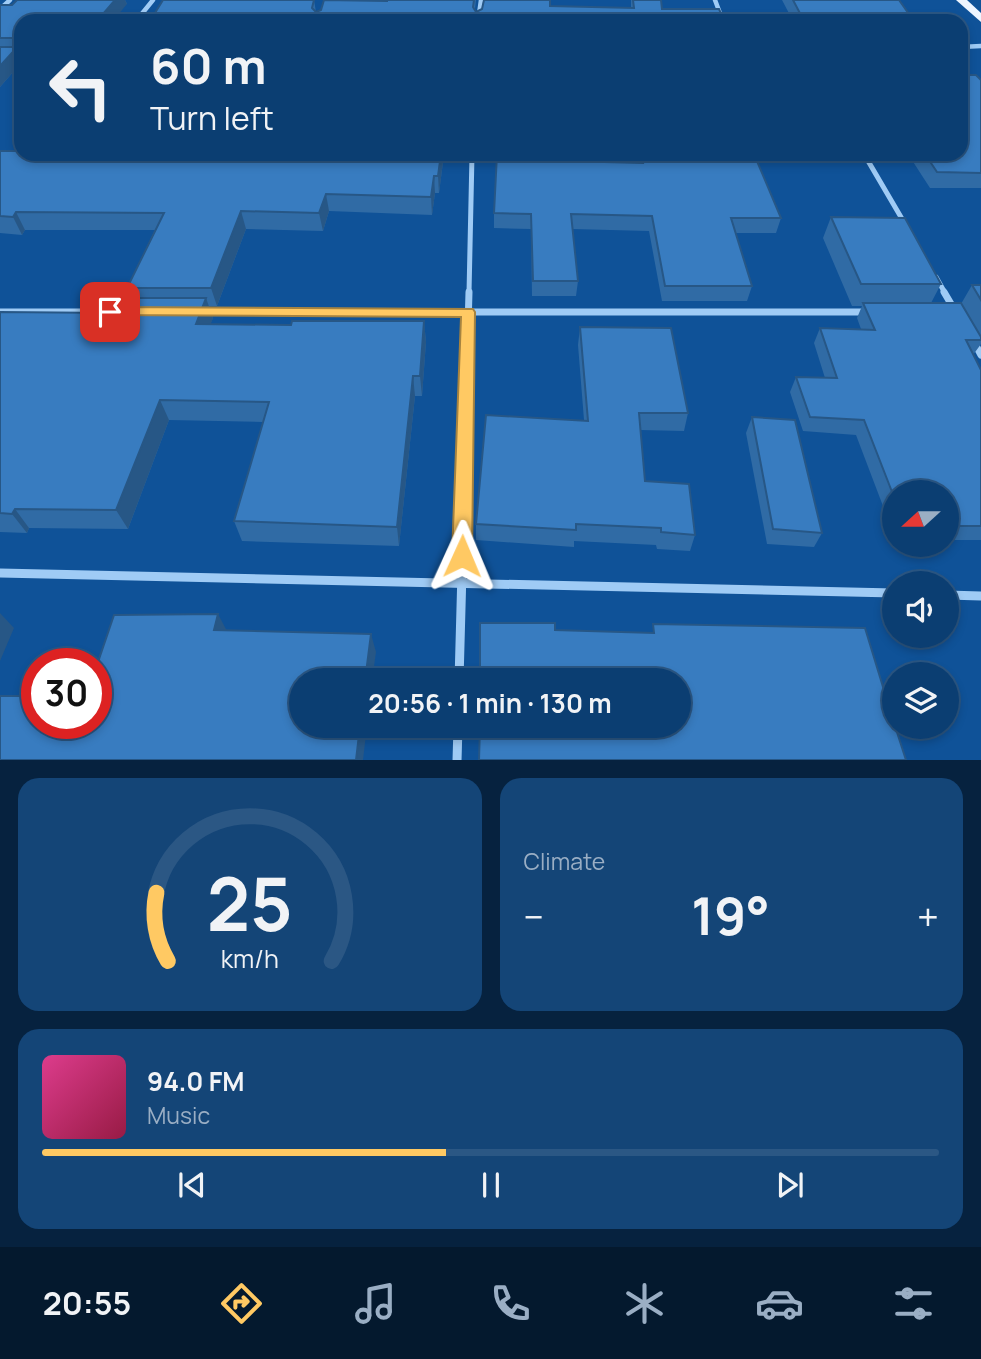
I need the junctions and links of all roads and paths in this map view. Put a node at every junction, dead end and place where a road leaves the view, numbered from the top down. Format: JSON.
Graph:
{"nodes":[{"id":1,"x":10,"y":0,"type":"edge"},
{"id":2,"x":153,"y":0,"type":"edge"},
{"id":3,"x":961,"y":0,"type":"edge"},
{"id":4,"x":0,"y":9,"type":"edge"},
{"id":5,"x":142,"y":14,"type":"edge"},
{"id":6,"x":981,"y":19,"type":"edge"},
{"id":7,"x":472,"y":161,"type":"edge"},
{"id":8,"x":868,"y":161,"type":"edge"},
{"id":9,"x":907,"y":229,"type":"edge"},
{"id":10,"x":928,"y":265,"type":"edge"},
{"id":11,"x":0,"y":312,"type":"edge"},
{"id":12,"x":138,"y":312,"type":"edge"},
{"id":13,"x":193,"y":312,"type":"edge"},
{"id":14,"x":468,"y":312,"type":"junction"},
{"id":15,"x":873,"y":312,"type":"edge"},
{"id":16,"x":942,"y":312,"type":"edge"},
{"id":17,"x":969,"y":334,"type":"edge"},
{"id":18,"x":981,"y":355,"type":"edge"},
{"id":19,"x":0,"y":573,"type":"edge"},
{"id":20,"x":461,"y":583,"type":"junction"},
{"id":21,"x":882,"y":593,"type":"edge"},
{"id":22,"x":959,"y":595,"type":"edge"},
{"id":23,"x":981,"y":596,"type":"edge"},
{"id":24,"x":459,"y":668,"type":"edge"},
{"id":25,"x":458,"y":738,"type":"edge"},
{"id":26,"x":457,"y":760,"type":"edge"}],
"edges":[{"from":1,"to":4,"type":"street"},
{"from":2,"to":5,"type":"street"},
{"from":3,"to":6,"type":"main road"},
{"from":7,"to":14,"type":"street"},
{"from":8,"to":9,"type":"street"},
{"from":10,"to":16,"type":"street"},
{"from":11,"to":12,"type":"street"},
{"from":13,"to":14,"type":"street"},
{"from":14,"to":15,"type":"street"},
{"from":14,"to":20,"type":"street"},
{"from":17,"to":18,"type":"street"},
{"from":19,"to":20,"type":"street"},
{"from":20,"to":21,"type":"street"},
{"from":20,"to":24,"type":"street"},
{"from":22,"to":23,"type":"street"},
{"from":25,"to":26,"type":"street"}]}
